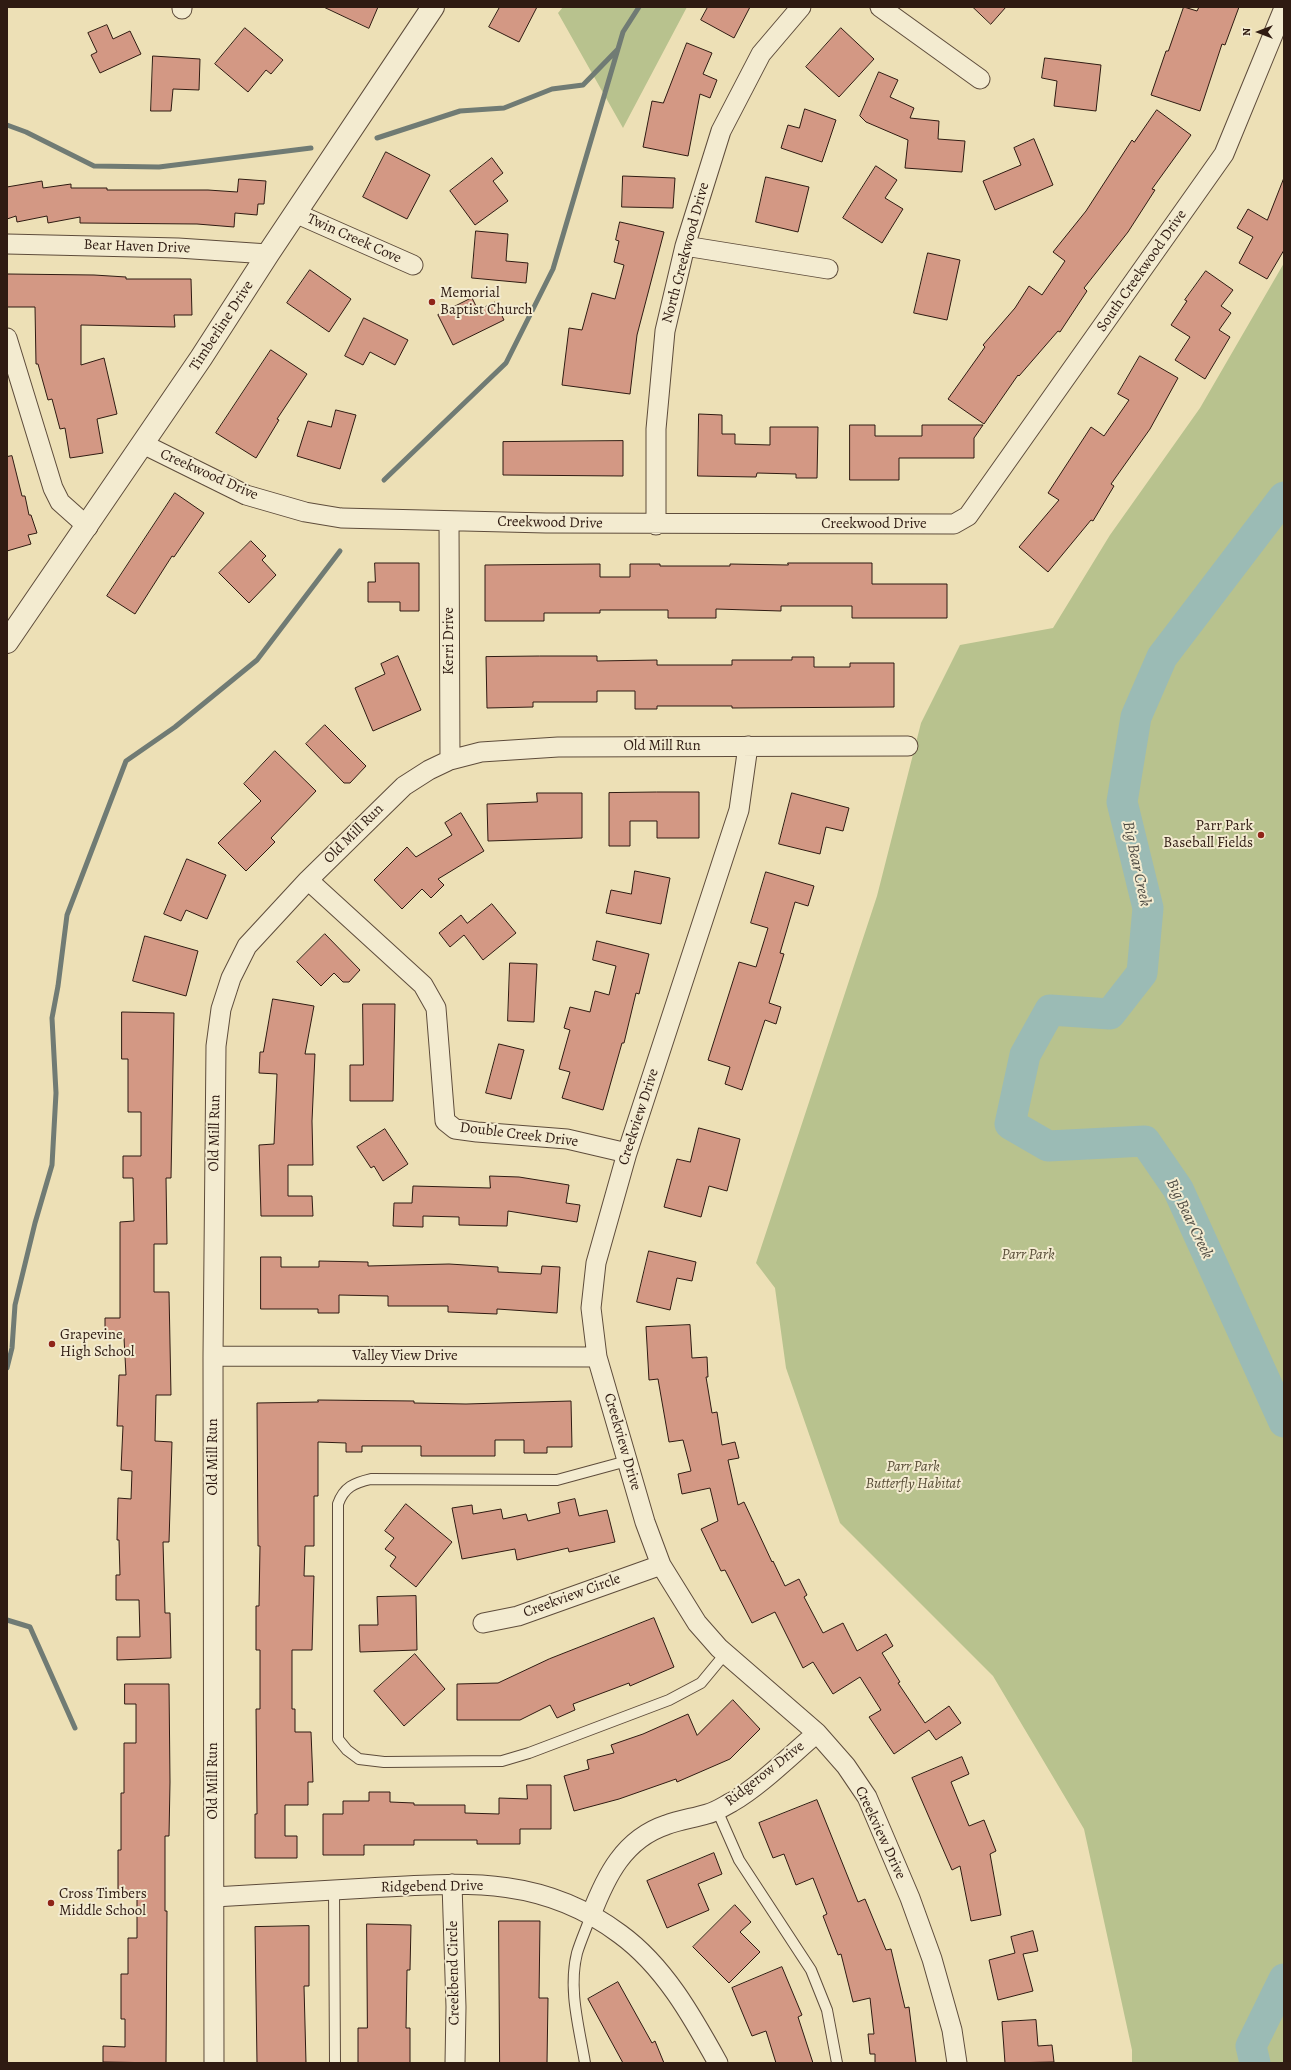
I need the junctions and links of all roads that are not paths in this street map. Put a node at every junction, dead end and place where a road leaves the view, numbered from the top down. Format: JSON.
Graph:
{"nodes":[{"id":1,"x":434,"y":7,"type":"edge"},
{"id":2,"x":801,"y":7,"type":"edge"},
{"id":3,"x":880,"y":7,"type":"edge"},
{"id":4,"x":1284,"y":8,"type":"edge"},
{"id":5,"x":980,"y":79,"type":"dead end"},
{"id":6,"x":295,"y":213,"type":"junction"},
{"id":7,"x":7,"y":244,"type":"edge"},
{"id":8,"x":685,"y":246,"type":"junction"},
{"id":9,"x":268,"y":254,"type":"junction"},
{"id":10,"x":413,"y":265,"type":"dead end"},
{"id":11,"x":828,"y":269,"type":"dead end"},
{"id":12,"x":7,"y":338,"type":"edge"},
{"id":13,"x":144,"y":444,"type":"junction"},
{"id":14,"x":968,"y":516,"type":"joint"},
{"id":15,"x":448,"y":521,"type":"junction"},
{"id":16,"x":656,"y":525,"type":"junction"},
{"id":17,"x":88,"y":527,"type":"junction"},
{"id":18,"x":9,"y":634,"type":"edge"},
{"id":19,"x":748,"y":746,"type":"junction"},
{"id":20,"x":908,"y":746,"type":"dead end"},
{"id":21,"x":450,"y":760,"type":"junction"},
{"id":22,"x":308,"y":880,"type":"junction"},
{"id":23,"x":627,"y":1153,"type":"junction"},
{"id":24,"x":213,"y":1356,"type":"junction"},
{"id":25,"x":597,"y":1357,"type":"junction"},
{"id":26,"x":627,"y":1461,"type":"junction"},
{"id":27,"x":661,"y":1565,"type":"junction"},
{"id":28,"x":483,"y":1623,"type":"dead end"},
{"id":29,"x":725,"y":1654,"type":"junction"},
{"id":30,"x":817,"y":1733,"type":"junction"},
{"id":31,"x":717,"y":1810,"type":"junction"},
{"id":32,"x":452,"y":1884,"type":"junction"},
{"id":33,"x":334,"y":1890,"type":"junction"},
{"id":34,"x":214,"y":1897,"type":"junction"},
{"id":35,"x":591,"y":1915,"type":"junction"},
{"id":36,"x":214,"y":2063,"type":"edge"},
{"id":37,"x":335,"y":2063,"type":"edge"},
{"id":38,"x":455,"y":2063,"type":"edge"},
{"id":39,"x":585,"y":2063,"type":"edge"},
{"id":40,"x":718,"y":2063,"type":"edge"},
{"id":41,"x":837,"y":2063,"type":"edge"},
{"id":42,"x":957,"y":2063,"type":"edge"}],
"edges":[{"from":1,"to":6,"type":"street","name":"Timberline Drive"},
{"from":2,"to":8,"type":"street","name":"North Creekwood Drive"},
{"from":3,"to":5,"type":"street"},
{"from":4,"to":14,"type":"street","name":"South Creekwood Drive"},
{"from":6,"to":9,"type":"street","name":"Timberline Drive"},
{"from":6,"to":10,"type":"street","name":"Twin Creek Cove"},
{"from":7,"to":9,"type":"street","name":"Bear Haven Drive"},
{"from":8,"to":11,"type":"street"},
{"from":8,"to":16,"type":"street","name":"North Creekwood Drive"},
{"from":9,"to":13,"type":"street","name":"Timberline Drive"},
{"from":12,"to":17,"type":"street"},
{"from":13,"to":15,"type":"street","name":"Creekwood Drive"},
{"from":13,"to":17,"type":"street","name":"Timberline Drive"},
{"from":14,"to":16,"type":"street","name":"Creekwood Drive"},
{"from":15,"to":16,"type":"street","name":"Creekwood Drive"},
{"from":15,"to":21,"type":"street","name":"Kerri Drive"},
{"from":17,"to":18,"type":"street","name":"Timberline Drive"},
{"from":19,"to":20,"type":"street","name":"Old Mill Run"},
{"from":19,"to":21,"type":"street","name":"Old Mill Run"},
{"from":19,"to":23,"type":"street","name":"Creekview Drive"},
{"from":21,"to":22,"type":"street","name":"Old Mill Run"},
{"from":22,"to":23,"type":"street","name":"Double Creek Drive"},
{"from":22,"to":24,"type":"street","name":"Old Mill Run"},
{"from":23,"to":25,"type":"street","name":"Creekview Drive"},
{"from":24,"to":25,"type":"street","name":"Valley View Drive"},
{"from":24,"to":34,"type":"street","name":"Old Mill Run"},
{"from":25,"to":26,"type":"street","name":"Creekview Drive"},
{"from":26,"to":27,"type":"street","name":"Creekview Drive"},
{"from":26,"to":29,"type":"lane"},
{"from":27,"to":28,"type":"street","name":"Creekview Circle"},
{"from":27,"to":29,"type":"street","name":"Creekview Drive"},
{"from":29,"to":30,"type":"street","name":"Creekview Drive"},
{"from":30,"to":31,"type":"street","name":"Ridgerow Drive"},
{"from":30,"to":42,"type":"street","name":"Creekview Drive"},
{"from":31,"to":35,"type":"street","name":"Ridgerow Drive"},
{"from":31,"to":41,"type":"lane"},
{"from":32,"to":33,"type":"street","name":"Ridgebend Drive"},
{"from":32,"to":35,"type":"street","name":"Ridgebend Drive"},
{"from":32,"to":38,"type":"street","name":"Creekbend Circle"},
{"from":33,"to":34,"type":"street","name":"Ridgebend Drive"},
{"from":33,"to":37,"type":"lane"},
{"from":34,"to":36,"type":"street","name":"Old Mill Run"},
{"from":35,"to":39,"type":"lane"},
{"from":35,"to":40,"type":"street","name":"Ridgebend Drive"}]}
